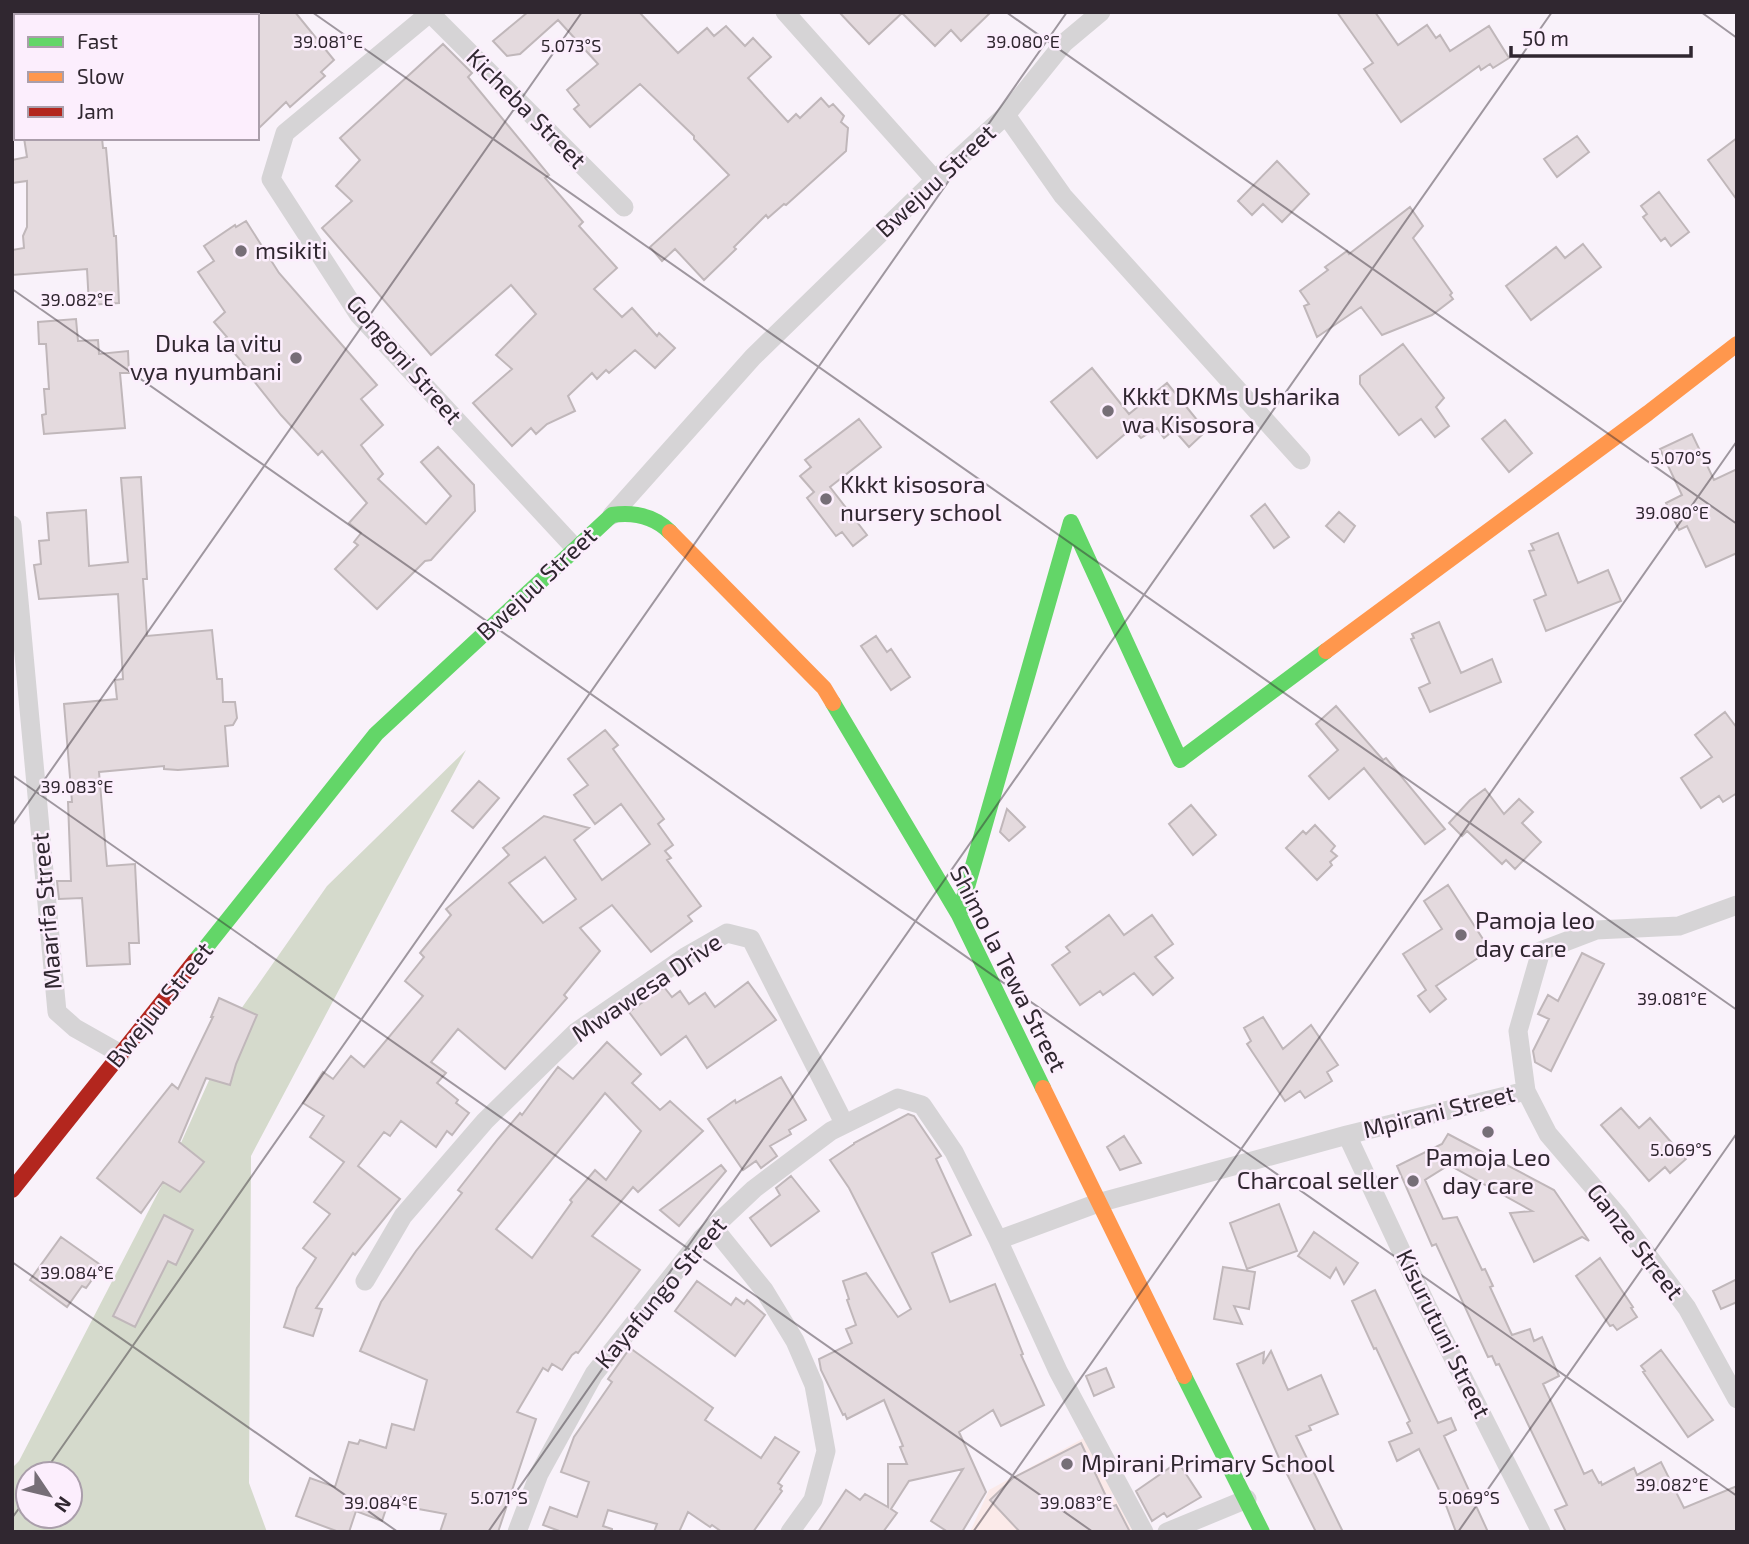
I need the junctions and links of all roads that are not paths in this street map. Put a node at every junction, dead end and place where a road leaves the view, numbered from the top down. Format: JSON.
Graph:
{"nodes":[{"id":1,"x":785,"y":12,"type":"edge"},
{"id":2,"x":1101,"y":12,"type":"edge"},
{"id":3,"x":430,"y":13,"type":"edge"},
{"id":4,"x":1006,"y":115,"type":"junction"},
{"id":5,"x":935,"y":180,"type":"junction"},
{"id":6,"x":624,"y":207,"type":"dead end"},
{"id":7,"x":1737,"y":344,"type":"edge"},
{"id":8,"x":1301,"y":460,"type":"dead end"},
{"id":9,"x":612,"y":515,"type":"junction"},
{"id":10,"x":12,"y":525,"type":"edge"},
{"id":11,"x":575,"y":548,"type":"junction"},
{"id":12,"x":1737,"y":905,"type":"edge"},
{"id":13,"x":959,"y":915,"type":"junction"},
{"id":14,"x":121,"y":1054,"type":"junction"},
{"id":15,"x":1526,"y":1091,"type":"junction"},
{"id":16,"x":844,"y":1123,"type":"junction"},
{"id":17,"x":1347,"y":1135,"type":"junction"},
{"id":18,"x":12,"y":1190,"type":"edge"},
{"id":19,"x":1098,"y":1203,"type":"junction"},
{"id":20,"x":713,"y":1227,"type":"junction"},
{"id":21,"x":998,"y":1240,"type":"junction"},
{"id":22,"x":365,"y":1281,"type":"dead end"},
{"id":23,"x":1737,"y":1399,"type":"edge"},
{"id":24,"x":1247,"y":1499,"type":"junction"},
{"id":25,"x":517,"y":1532,"type":"edge"},
{"id":26,"x":790,"y":1532,"type":"edge"},
{"id":27,"x":1144,"y":1532,"type":"edge"},
{"id":28,"x":1167,"y":1532,"type":"edge"},
{"id":29,"x":1262,"y":1532,"type":"edge"},
{"id":30,"x":1541,"y":1532,"type":"edge"}],
"edges":[{"from":1,"to":5,"type":"street"},
{"from":2,"to":4,"type":"street","name":"Bwejuu Street"},
{"from":3,"to":6,"type":"street","name":"Kicheba Street"},
{"from":3,"to":11,"type":"street","name":"Gongoni Street"},
{"from":4,"to":5,"type":"street","name":"Bwejuu Street"},
{"from":4,"to":8,"type":"street"},
{"from":5,"to":9,"type":"street","name":"Bwejuu Street"},
{"from":7,"to":13,"type":"street"},
{"from":9,"to":11,"type":"street","name":"Bwejuu Street"},
{"from":9,"to":13,"type":"street","name":"Shimo la Tewa Street"},
{"from":10,"to":14,"type":"street","name":"Maarifa Street"},
{"from":11,"to":14,"type":"street","name":"Bwejuu Street"},
{"from":12,"to":15,"type":"street","name":"Mpirani Street"},
{"from":13,"to":19,"type":"street","name":"Shimo la Tewa Street"},
{"from":14,"to":18,"type":"street","name":"Bwejuu Street"},
{"from":15,"to":17,"type":"street","name":"Mpirani Street"},
{"from":15,"to":23,"type":"street","name":"Ganze Street"},
{"from":16,"to":20,"type":"street","name":"Kayafungo Street"},
{"from":16,"to":21,"type":"street","name":"Kayafungo Street"},
{"from":16,"to":22,"type":"street","name":"Mwawesa Drive"},
{"from":17,"to":19,"type":"street","name":"Mpirani Street"},
{"from":17,"to":30,"type":"street","name":"Kisurutuni Street"},
{"from":19,"to":21,"type":"street","name":"Mpirani Street"},
{"from":19,"to":24,"type":"street","name":"Shimo la Tewa Street"},
{"from":20,"to":25,"type":"street","name":"Kayafungo Street"},
{"from":20,"to":26,"type":"street"},
{"from":21,"to":27,"type":"street","name":"Kayafungo Street"},
{"from":24,"to":28,"type":"street"},
{"from":24,"to":29,"type":"street","name":"Shimo la Tewa Street"}]}
